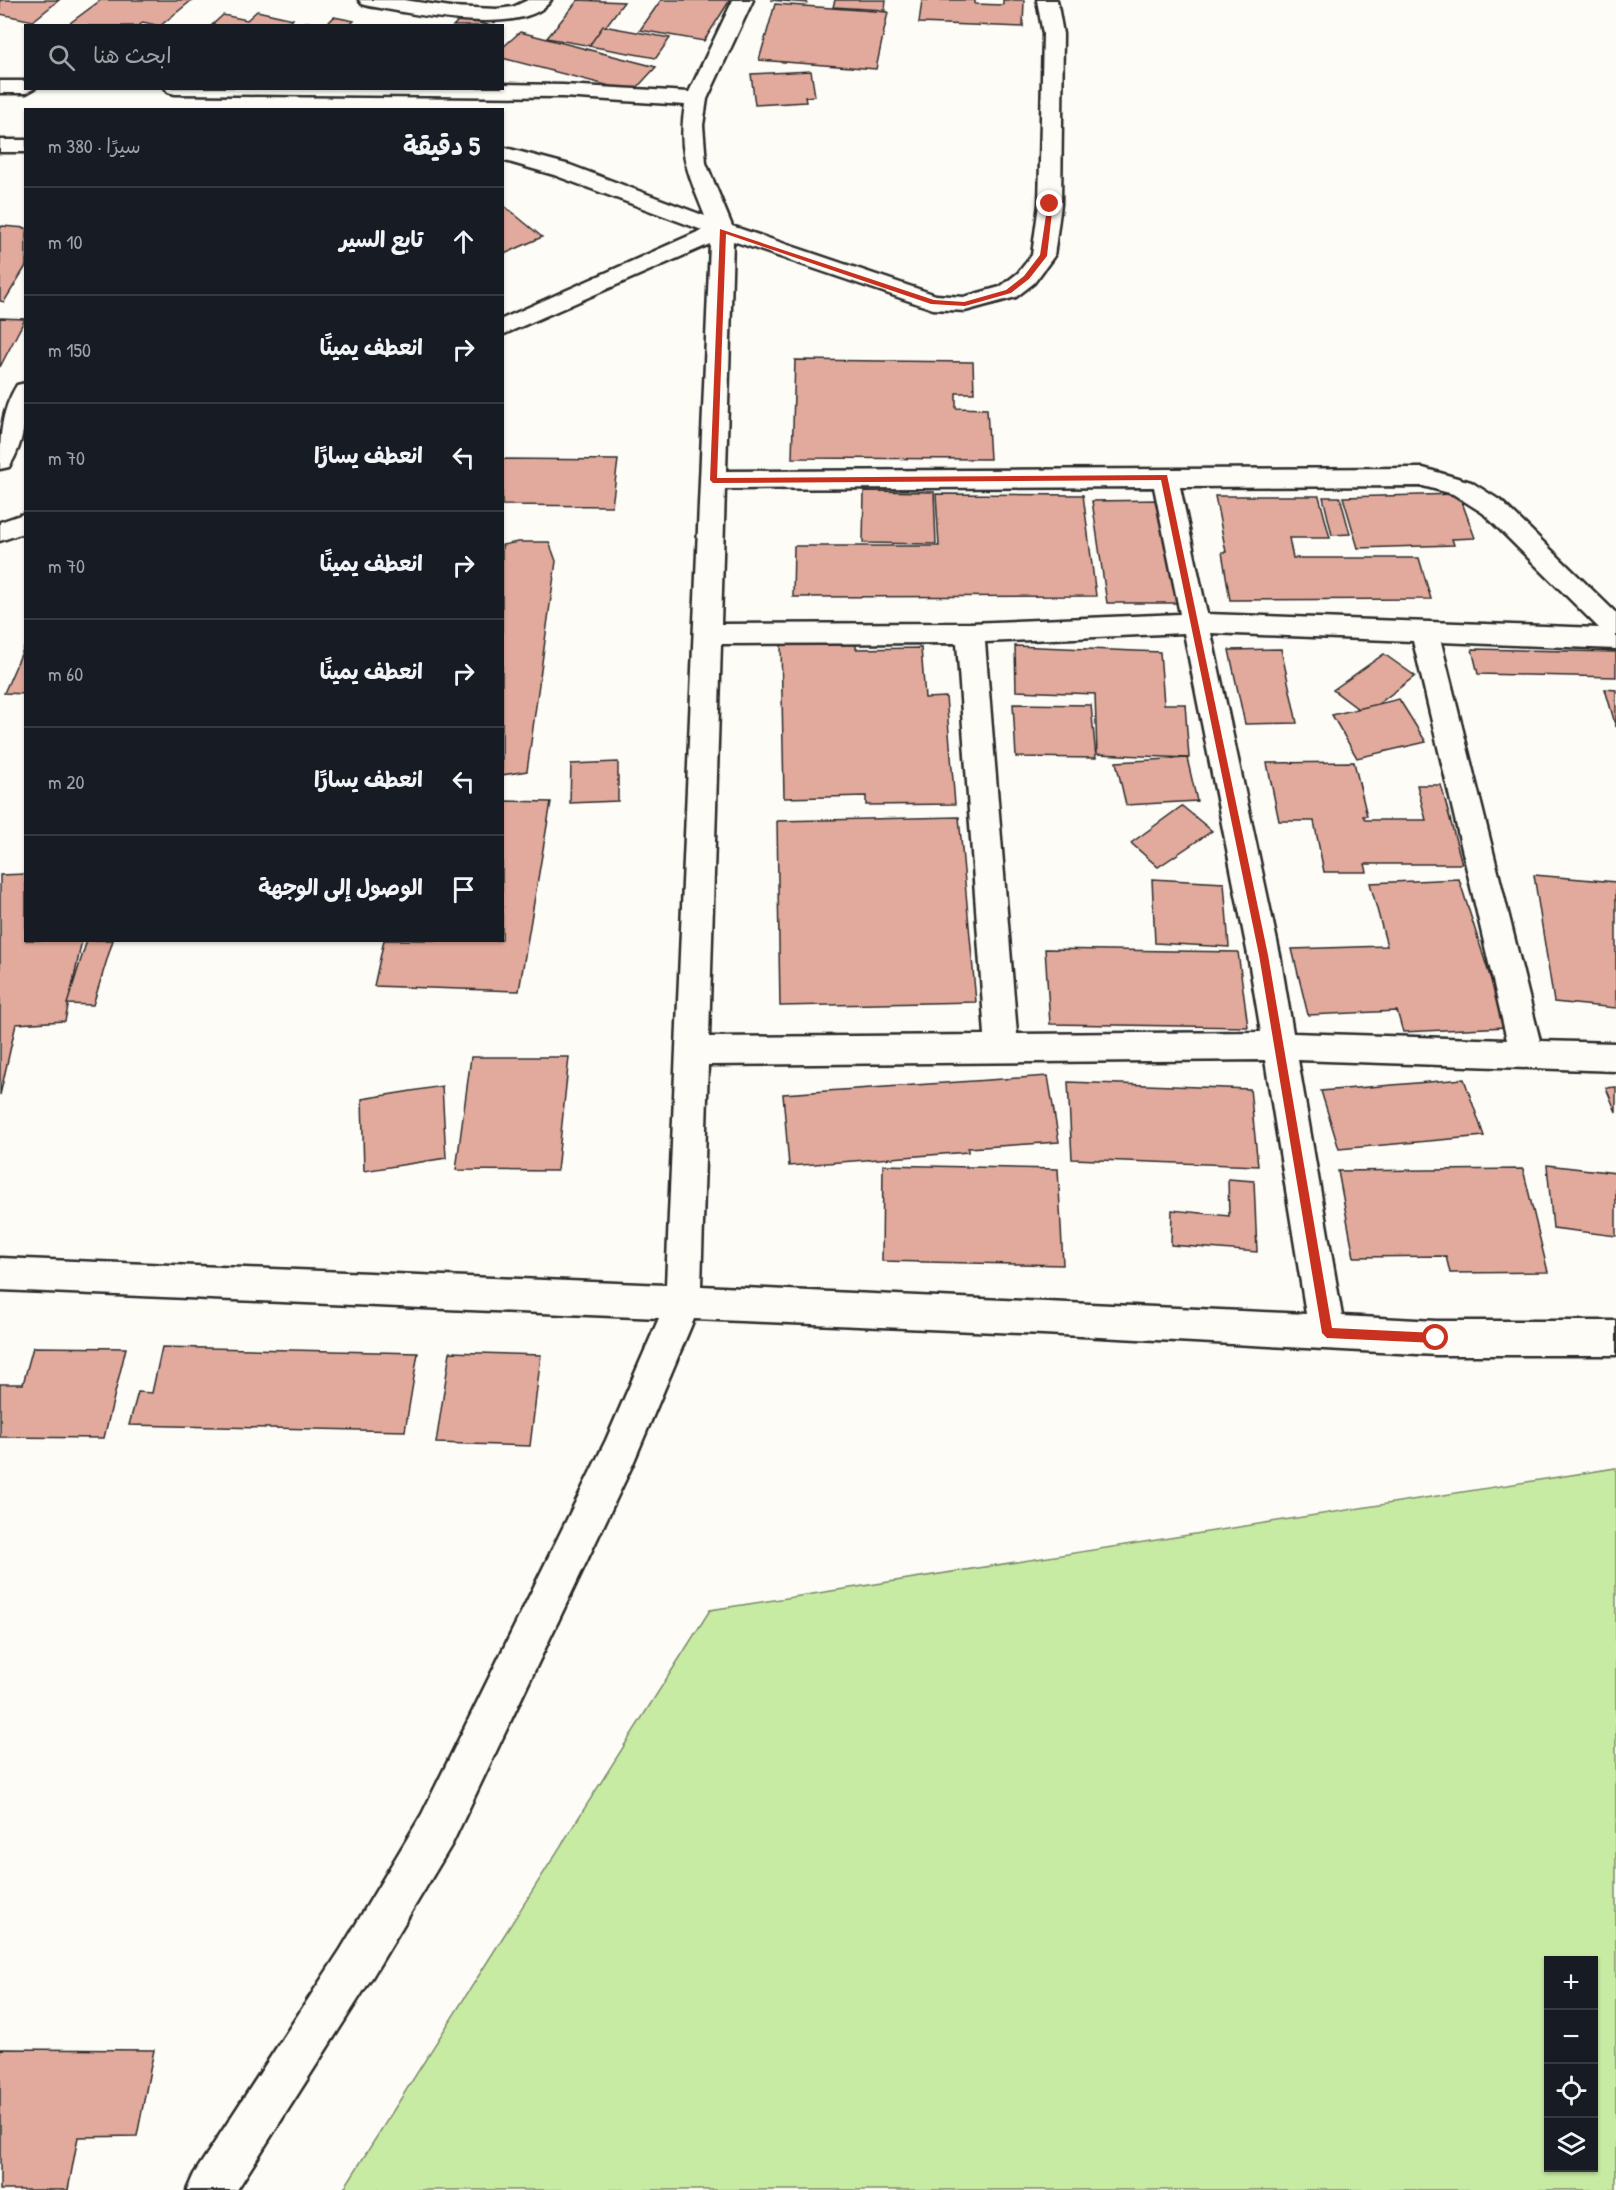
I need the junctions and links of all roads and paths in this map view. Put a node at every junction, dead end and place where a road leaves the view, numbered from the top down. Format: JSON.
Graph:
{"nodes":[{"id":1,"x":369,"y":0,"type":"edge"},
{"id":2,"x":541,"y":0,"type":"edge"},
{"id":3,"x":743,"y":0,"type":"edge"},
{"id":4,"x":1047,"y":0,"type":"edge"},
{"id":5,"x":0,"y":87,"type":"edge"},
{"id":6,"x":24,"y":87,"type":"edge"},
{"id":7,"x":433,"y":90,"type":"edge"},
{"id":8,"x":696,"y":99,"type":"junction"},
{"id":9,"x":0,"y":146,"type":"edge"},
{"id":10,"x":24,"y":146,"type":"edge"},
{"id":11,"x":504,"y":154,"type":"edge"},
{"id":12,"x":722,"y":230,"type":"junction"},
{"id":13,"x":504,"y":327,"type":"edge"},
{"id":14,"x":24,"y":396,"type":"edge"},
{"id":15,"x":0,"y":461,"type":"edge"},
{"id":16,"x":1165,"y":477,"type":"junction"},
{"id":17,"x":713,"y":480,"type":"junction"},
{"id":18,"x":24,"y":523,"type":"edge"},
{"id":19,"x":0,"y":532,"type":"edge"},
{"id":20,"x":1195,"y":623,"type":"junction"},
{"id":21,"x":1616,"y":629,"type":"edge"},
{"id":22,"x":1424,"y":631,"type":"junction"},
{"id":23,"x":970,"y":633,"type":"junction"},
{"id":24,"x":708,"y":634,"type":"junction"},
{"id":25,"x":1616,"y":639,"type":"edge"},
{"id":26,"x":1278,"y":1046,"type":"junction"},
{"id":27,"x":1002,"y":1048,"type":"junction"},
{"id":28,"x":692,"y":1051,"type":"junction"},
{"id":29,"x":1527,"y":1054,"type":"junction"},
{"id":30,"x":1616,"y":1057,"type":"edge"},
{"id":31,"x":0,"y":1274,"type":"edge"},
{"id":32,"x":683,"y":1303,"type":"junction"},
{"id":33,"x":1327,"y":1333,"type":"junction"},
{"id":34,"x":1616,"y":1338,"type":"edge"},
{"id":35,"x":210,"y":2190,"type":"edge"}],
"edges":[{"from":1,"to":2,"type":"street"},
{"from":3,"to":8,"type":"street"},
{"from":4,"to":12,"type":"street"},
{"from":5,"to":6,"type":"street"},
{"from":7,"to":8,"type":"street"},
{"from":8,"to":12,"type":"street"},
{"from":9,"to":10,"type":"street"},
{"from":11,"to":12,"type":"street"},
{"from":12,"to":13,"type":"street"},
{"from":12,"to":17,"type":"street"},
{"from":14,"to":15,"type":"street"},
{"from":16,"to":17,"type":"street"},
{"from":16,"to":20,"type":"street"},
{"from":16,"to":21,"type":"street"},
{"from":17,"to":24,"type":"street"},
{"from":18,"to":19,"type":"street"},
{"from":20,"to":22,"type":"street"},
{"from":20,"to":23,"type":"street"},
{"from":20,"to":26,"type":"street"},
{"from":22,"to":25,"type":"street"},
{"from":22,"to":29,"type":"street"},
{"from":23,"to":24,"type":"street"},
{"from":23,"to":27,"type":"street"},
{"from":24,"to":28,"type":"street"},
{"from":26,"to":27,"type":"street"},
{"from":26,"to":29,"type":"street"},
{"from":26,"to":33,"type":"street"},
{"from":27,"to":28,"type":"street"},
{"from":28,"to":32,"type":"street"},
{"from":29,"to":30,"type":"street"},
{"from":31,"to":32,"type":"street"},
{"from":32,"to":33,"type":"street"},
{"from":32,"to":35,"type":"street"},
{"from":33,"to":34,"type":"street"}]}
